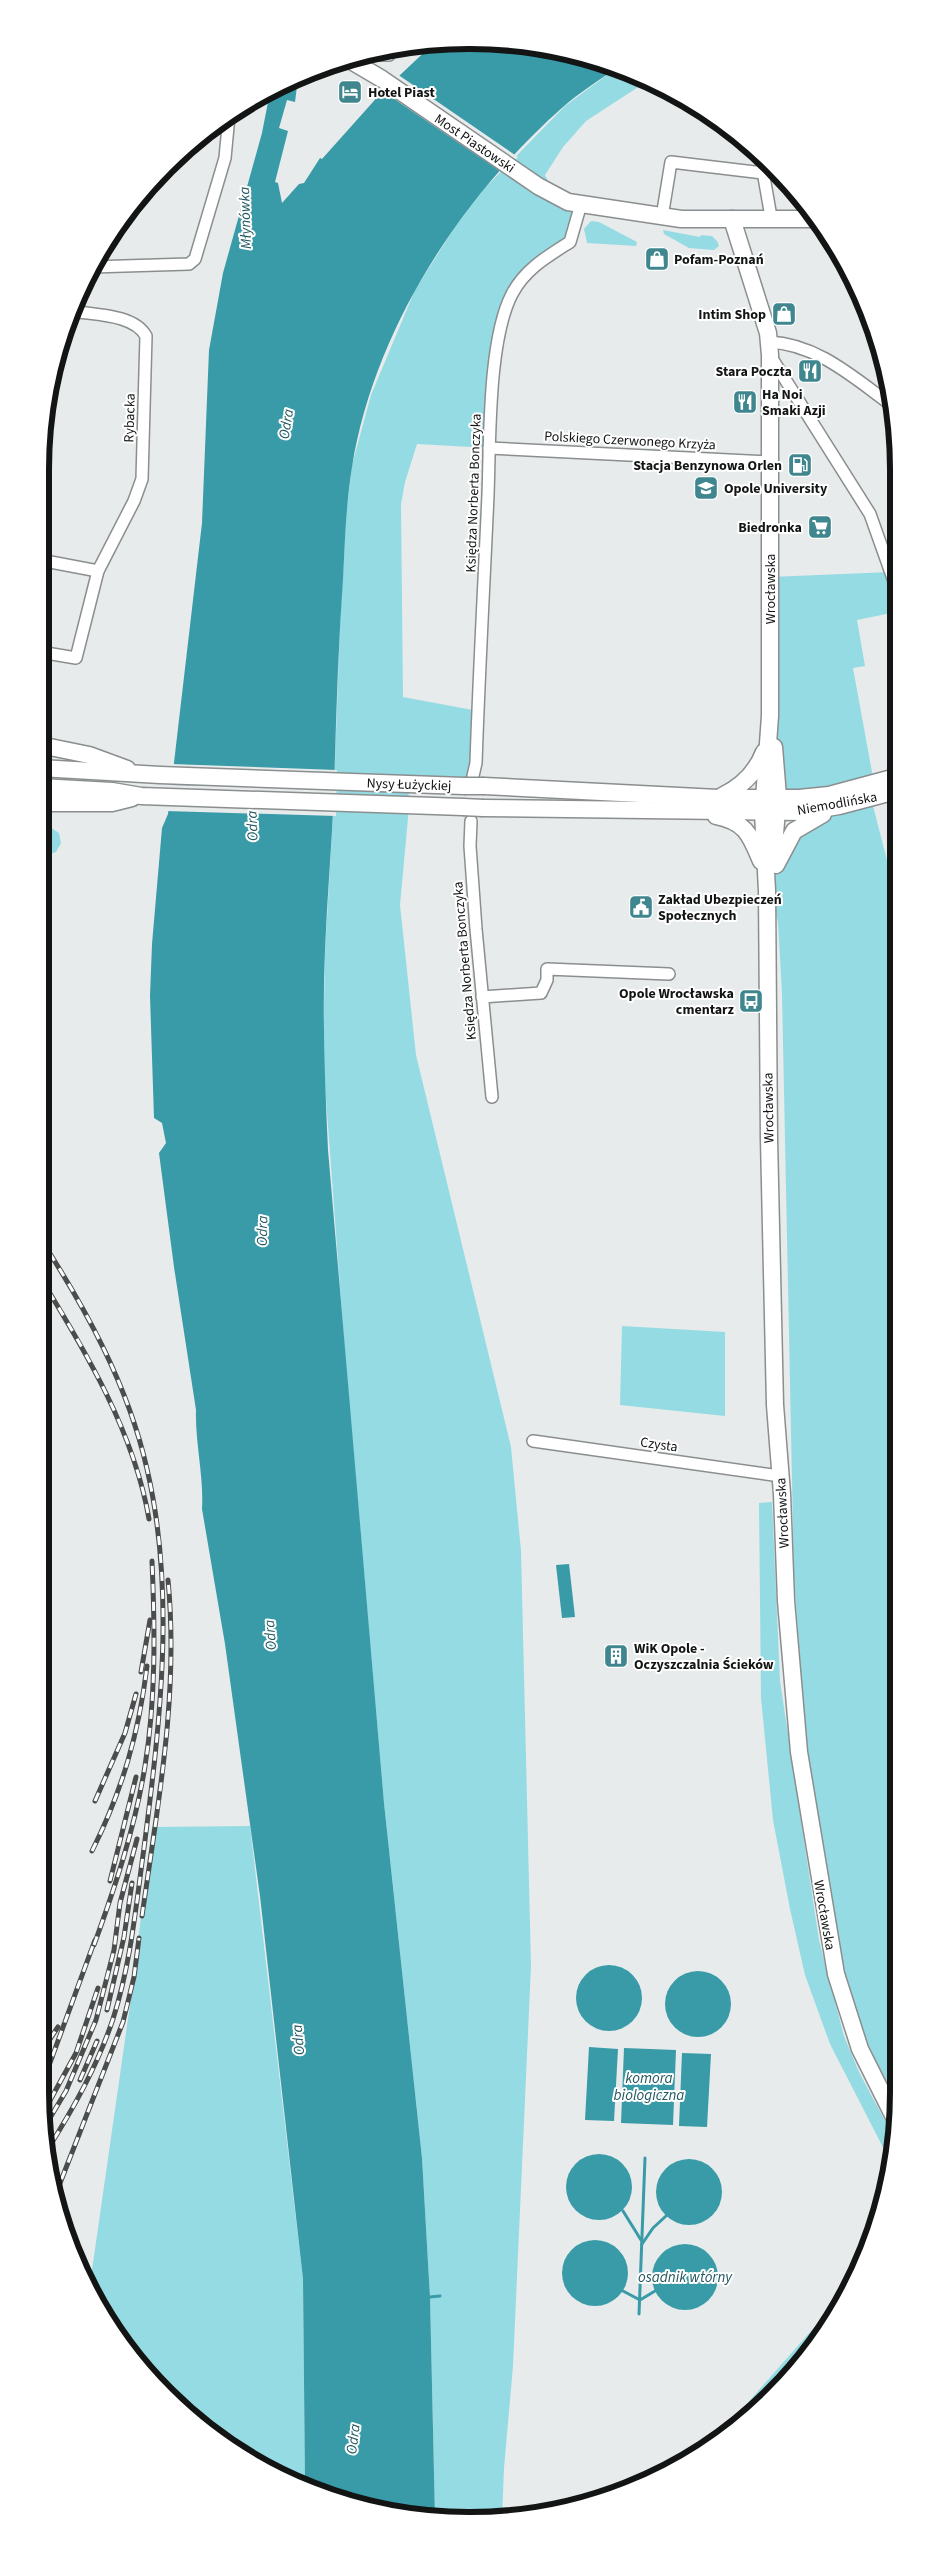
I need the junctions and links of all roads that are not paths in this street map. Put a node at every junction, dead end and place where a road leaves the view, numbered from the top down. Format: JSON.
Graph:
{"nodes":[{"id":1,"x":357,"y":64,"type":"edge"},
{"id":2,"x":228,"y":125,"type":"edge"},
{"id":3,"x":762,"y":167,"type":"edge"},
{"id":4,"x":763,"y":173,"type":"junction"},
{"id":5,"x":580,"y":204,"type":"junction"},
{"id":6,"x":662,"y":217,"type":"junction"},
{"id":7,"x":771,"y":217,"type":"junction"},
{"id":8,"x":732,"y":219,"type":"junction"},
{"id":9,"x":807,"y":219,"type":"edge"},
{"id":10,"x":101,"y":267,"type":"edge"},
{"id":11,"x":79,"y":312,"type":"edge"},
{"id":12,"x":769,"y":349,"type":"junction"},
{"id":13,"x":884,"y":400,"type":"edge"},
{"id":14,"x":489,"y":448,"type":"junction"},
{"id":15,"x":770,"y":462,"type":"junction"},
{"id":16,"x":49,"y":562,"type":"edge"},
{"id":17,"x":890,"y":570,"type":"edge"},
{"id":18,"x":98,"y":571,"type":"junction"},
{"id":19,"x":49,"y":654,"type":"edge"},
{"id":20,"x":770,"y":716,"type":"junction"},
{"id":21,"x":767,"y":746,"type":"junction"},
{"id":22,"x":49,"y":747,"type":"edge"},
{"id":23,"x":49,"y":769,"type":"edge"},
{"id":24,"x":141,"y":774,"type":"junction"},
{"id":25,"x":890,"y":779,"type":"edge"},
{"id":26,"x":473,"y":783,"type":"junction"},
{"id":27,"x":49,"y":788,"type":"edge"},
{"id":28,"x":890,"y":793,"type":"edge"},
{"id":29,"x":112,"y":797,"type":"junction"},
{"id":30,"x":718,"y":798,"type":"junction"},
{"id":31,"x":49,"y":802,"type":"edge"},
{"id":32,"x":771,"y":805,"type":"junction"},
{"id":33,"x":839,"y":806,"type":"junction"},
{"id":34,"x":695,"y":811,"type":"junction"},
{"id":35,"x":471,"y":821,"type":"dead end"},
{"id":36,"x":768,"y":872,"type":"junction"},
{"id":37,"x":669,"y":974,"type":"dead end"},
{"id":38,"x":482,"y":997,"type":"junction"},
{"id":39,"x":492,"y":1097,"type":"dead end"},
{"id":40,"x":533,"y":1442,"type":"dead end"},
{"id":41,"x":780,"y":1476,"type":"junction"},
{"id":42,"x":889,"y":2108,"type":"edge"}],
"edges":[{"from":1,"to":5,"type":"main road","name":"Most Piastowski"},
{"from":2,"to":10,"type":"street"},
{"from":3,"to":4,"type":"street"},
{"from":4,"to":6,"type":"street"},
{"from":4,"to":7,"type":"street"},
{"from":5,"to":6,"type":"main road","name":"Most Piastowski"},
{"from":5,"to":14,"type":"street","name":"Księdza Norberta Bonczyka"},
{"from":6,"to":8,"type":"main road","name":"Most Piastowski"},
{"from":7,"to":8,"type":"main road","name":"Most Piastowski"},
{"from":7,"to":9,"type":"main road","name":"Most Piastowski"},
{"from":8,"to":12,"type":"main road","name":"Wrocławska"},
{"from":11,"to":18,"type":"street","name":"Rybacka"},
{"from":12,"to":13,"type":"street"},
{"from":12,"to":15,"type":"main road","name":"Wrocławska"},
{"from":12,"to":17,"type":"street"},
{"from":14,"to":15,"type":"street","name":"Polskiego Czerwonego Krzyża"},
{"from":14,"to":26,"type":"street","name":"Księdza Norberta Bonczyka"},
{"from":15,"to":20,"type":"main road","name":"Wrocławska"},
{"from":16,"to":18,"type":"street"},
{"from":18,"to":19,"type":"street"},
{"from":20,"to":21,"type":"main road","name":"Wrocławska"},
{"from":20,"to":32,"type":"main road","name":"Wrocławska"},
{"from":21,"to":30,"type":"main road"},
{"from":21,"to":32,"type":"main road","name":"Wrocławska"},
{"from":22,"to":24,"type":"main road"},
{"from":23,"to":24,"type":"main road","name":"Nysy Łużyckiej"},
{"from":24,"to":26,"type":"main road","name":"Nysy Łużyckiej"},
{"from":25,"to":32,"type":"main road","name":"Niemodlińska"},
{"from":26,"to":30,"type":"main road","name":"Nysy Łużyckiej"},
{"from":27,"to":29,"type":"main road","name":"Nysy Łużyckiej"},
{"from":28,"to":33,"type":"main road","name":"Niemodlińska"},
{"from":29,"to":31,"type":"main road"},
{"from":29,"to":34,"type":"main road","name":"Nysy Łużyckiej","bridge":true},
{"from":30,"to":32,"type":"main road","name":"Nysy Łużyckiej"},
{"from":32,"to":33,"type":"main road","name":"Niemodlińska"},
{"from":32,"to":34,"type":"main road","name":"Nysy Łużyckiej"},
{"from":32,"to":36,"type":"main road","name":"Wrocławska"},
{"from":33,"to":36,"type":"main road"},
{"from":34,"to":36,"type":"main road"},
{"from":35,"to":38,"type":"street","name":"Księdza Norberta Bonczyka"},
{"from":36,"to":41,"type":"main road","name":"Wrocławska"},
{"from":37,"to":38,"type":"street"},
{"from":38,"to":39,"type":"street","name":"Księdza Norberta Bonczyka"},
{"from":40,"to":41,"type":"street","name":"Czysta"},
{"from":41,"to":42,"type":"main road","name":"Wrocławska"}]}
